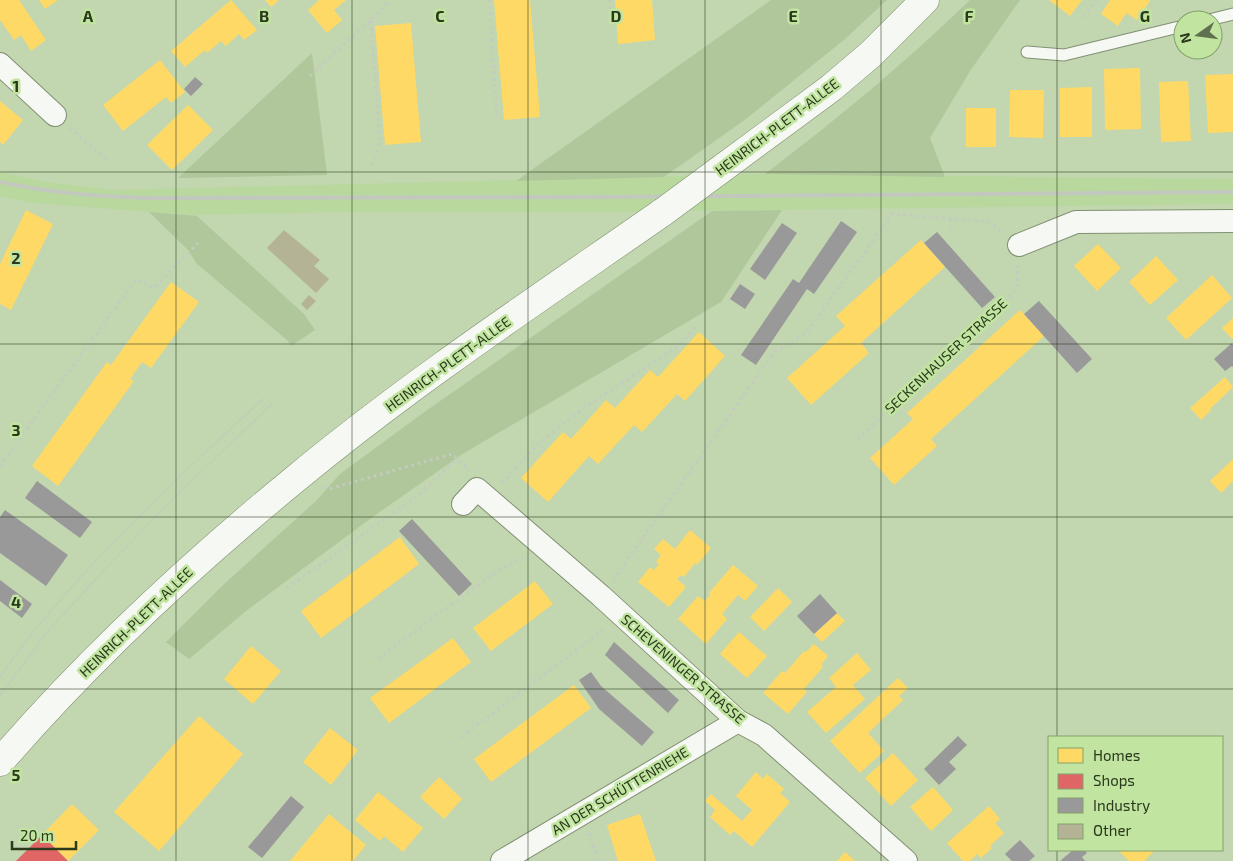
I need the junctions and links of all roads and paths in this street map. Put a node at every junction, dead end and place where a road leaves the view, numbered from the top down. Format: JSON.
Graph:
{"nodes":[{"id":1,"x":390,"y":0,"type":"edge"},
{"id":2,"x":489,"y":0,"type":"edge"},
{"id":3,"x":610,"y":0,"type":"edge"},
{"id":4,"x":925,"y":0,"type":"edge"},
{"id":5,"x":1097,"y":0,"type":"edge"},
{"id":6,"x":611,"y":10,"type":"dead end"},
{"id":7,"x":1084,"y":17,"type":"dead end"},
{"id":8,"x":371,"y":21,"type":"junction"},
{"id":9,"x":1173,"y":28,"type":"edge"},
{"id":10,"x":1026,"y":52,"type":"dead end"},
{"id":11,"x":0,"y":64,"type":"edge"},
{"id":12,"x":310,"y":76,"type":"dead end"},
{"id":13,"x":55,"y":115,"type":"joint"},
{"id":14,"x":497,"y":118,"type":"dead end"},
{"id":15,"x":107,"y":160,"type":"dead end"},
{"id":16,"x":371,"y":168,"type":"dead end"},
{"id":17,"x":950,"y":218,"type":"junction"},
{"id":18,"x":1233,"y":221,"type":"edge"},
{"id":19,"x":953,"y":231,"type":"dead end"},
{"id":20,"x":198,"y":243,"type":"dead end"},
{"id":21,"x":1019,"y":245,"type":"junction"},
{"id":22,"x":696,"y":326,"type":"dead end"},
{"id":23,"x":858,"y":439,"type":"dead end"},
{"id":24,"x":456,"y":459,"type":"junction"},
{"id":25,"x":0,"y":466,"type":"edge"},
{"id":26,"x":294,"y":480,"type":"junction"},
{"id":27,"x":476,"y":497,"type":"junction"},
{"id":28,"x":543,"y":546,"type":"junction"},
{"id":29,"x":286,"y":588,"type":"dead end"},
{"id":30,"x":601,"y":596,"type":"junction"},
{"id":31,"x":619,"y":613,"type":"junction"},
{"id":32,"x":378,"y":659,"type":"dead end"},
{"id":33,"x":738,"y":721,"type":"junction"},
{"id":34,"x":461,"y":737,"type":"dead end"},
{"id":35,"x":0,"y":762,"type":"edge"},
{"id":36,"x":582,"y":814,"type":"junction"},
{"id":37,"x":502,"y":861,"type":"edge"},
{"id":38,"x":598,"y":861,"type":"edge"},
{"id":39,"x":906,"y":861,"type":"edge"}],
"edges":[{"from":1,"to":8,"type":"path"},
{"from":2,"to":14,"type":"path"},
{"from":3,"to":6,"type":"path"},
{"from":4,"to":26,"type":"main road","name":"HEINRICH-PLETT-ALLEE","bridge":true},
{"from":5,"to":7,"type":"path"},
{"from":8,"to":12,"type":"path"},
{"from":8,"to":16,"type":"path"},
{"from":9,"to":10,"type":"lane"},
{"from":11,"to":13,"type":"street"},
{"from":13,"to":15,"type":"path"},
{"from":17,"to":19,"type":"path"},
{"from":17,"to":21,"type":"path"},
{"from":17,"to":30,"type":"path"},
{"from":18,"to":21,"type":"street"},
{"from":20,"to":25,"type":"path"},
{"from":21,"to":23,"type":"path","name":"SECKENHAUSER STRASSE"},
{"from":22,"to":27,"type":"path"},
{"from":24,"to":26,"type":"path"},
{"from":24,"to":27,"type":"path"},
{"from":24,"to":29,"type":"path"},
{"from":26,"to":35,"type":"main road","name":"HEINRICH-PLETT-ALLEE"},
{"from":27,"to":28,"type":"street","name":"SCHEVENINGER STRASSE"},
{"from":28,"to":30,"type":"street","name":"SCHEVENINGER STRASSE"},
{"from":28,"to":32,"type":"path"},
{"from":30,"to":31,"type":"street","name":"SCHEVENINGER STRASSE"},
{"from":31,"to":33,"type":"street","name":"SCHEVENINGER STRASSE"},
{"from":31,"to":34,"type":"path"},
{"from":33,"to":36,"type":"street","name":"AN DER SCHÜTTENRIEHE"},
{"from":33,"to":39,"type":"street","name":"SCHEVENINGER STRASSE"},
{"from":36,"to":37,"type":"street","name":"AN DER SCHÜTTENRIEHE"},
{"from":36,"to":38,"type":"path"}]}
